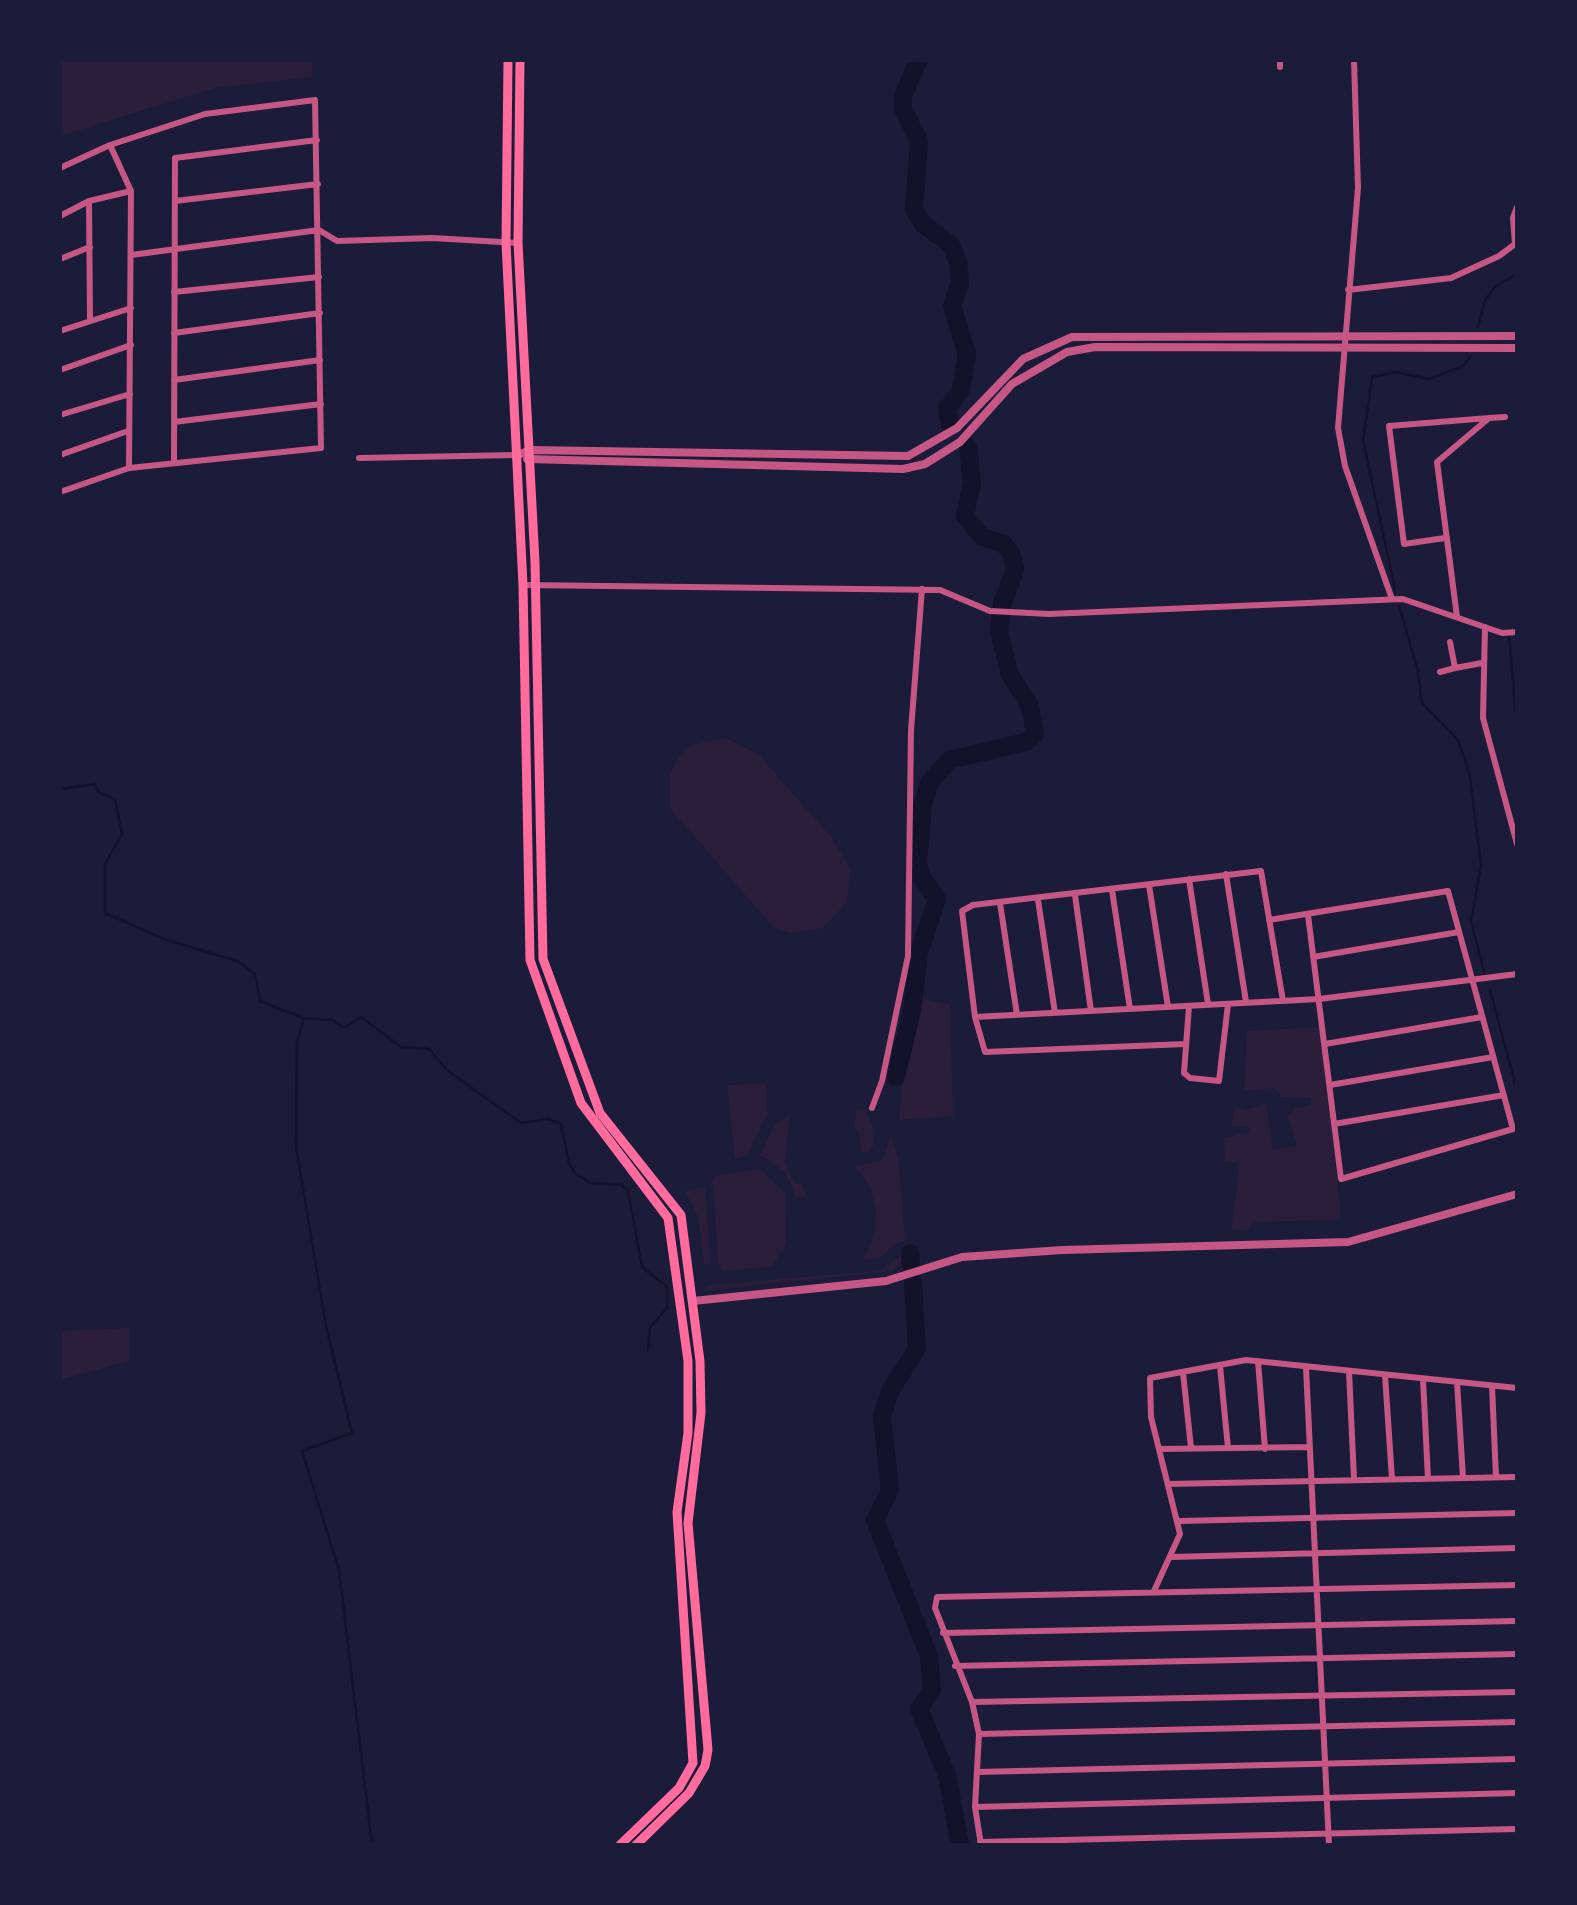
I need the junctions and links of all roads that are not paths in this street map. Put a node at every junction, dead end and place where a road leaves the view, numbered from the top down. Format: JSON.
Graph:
{"nodes":[{"id":1,"x":508,"y":60,"type":"edge"},
{"id":2,"x":520,"y":60,"type":"edge"},
{"id":3,"x":1354,"y":60,"type":"edge"},
{"id":4,"x":317,"y":140,"type":"junction"},
{"id":5,"x":110,"y":144,"type":"junction"},
{"id":6,"x":60,"y":168,"type":"edge"},
{"id":7,"x":318,"y":184,"type":"junction"},
{"id":8,"x":131,"y":191,"type":"junction"},
{"id":9,"x":90,"y":202,"type":"junction"},
{"id":10,"x":174,"y":202,"type":"junction"},
{"id":11,"x":1517,"y":207,"type":"edge"},
{"id":12,"x":60,"y":216,"type":"edge"},
{"id":13,"x":318,"y":230,"type":"junction"},
{"id":14,"x":506,"y":243,"type":"junction"},
{"id":15,"x":518,"y":243,"type":"junction"},
{"id":16,"x":90,"y":247,"type":"junction"},
{"id":17,"x":174,"y":249,"type":"junction"},
{"id":18,"x":131,"y":255,"type":"junction"},
{"id":19,"x":60,"y":259,"type":"edge"},
{"id":20,"x":319,"y":277,"type":"junction"},
{"id":21,"x":1348,"y":290,"type":"junction"},
{"id":22,"x":174,"y":292,"type":"junction"},
{"id":23,"x":131,"y":308,"type":"junction"},
{"id":24,"x":320,"y":313,"type":"junction"},
{"id":25,"x":90,"y":322,"type":"junction"},
{"id":26,"x":60,"y":331,"type":"edge"},
{"id":27,"x":174,"y":333,"type":"junction"},
{"id":28,"x":1345,"y":336,"type":"junction"},
{"id":29,"x":1517,"y":336,"type":"edge"},
{"id":30,"x":131,"y":345,"type":"junction"},
{"id":31,"x":1344,"y":347,"type":"junction"},
{"id":32,"x":1517,"y":348,"type":"edge"},
{"id":33,"x":320,"y":360,"type":"junction"},
{"id":34,"x":60,"y":370,"type":"edge"},
{"id":35,"x":174,"y":380,"type":"junction"},
{"id":36,"x":130,"y":394,"type":"junction"},
{"id":37,"x":321,"y":404,"type":"junction"},
{"id":38,"x":60,"y":415,"type":"edge"},
{"id":39,"x":1505,"y":417,"type":"dead end"},
{"id":40,"x":1489,"y":418,"type":"junction"},
{"id":41,"x":174,"y":422,"type":"junction"},
{"id":42,"x":128,"y":432,"type":"junction"},
{"id":43,"x":530,"y":455,"type":"junction"},
{"id":44,"x":60,"y":456,"type":"edge"},
{"id":45,"x":518,"y":456,"type":"junction"},
{"id":46,"x":359,"y":458,"type":"dead end"},
{"id":47,"x":174,"y":464,"type":"junction"},
{"id":48,"x":129,"y":468,"type":"junction"},
{"id":49,"x":60,"y":492,"type":"edge"},
{"id":50,"x":1444,"y":538,"type":"junction"},
{"id":51,"x":523,"y":585,"type":"junction"},
{"id":52,"x":535,"y":585,"type":"junction"},
{"id":53,"x":922,"y":588,"type":"junction"},
{"id":54,"x":1392,"y":600,"type":"junction"},
{"id":55,"x":1457,"y":616,"type":"junction"},
{"id":56,"x":1485,"y":627,"type":"junction"},
{"id":57,"x":1517,"y":632,"type":"edge"},
{"id":58,"x":1450,"y":642,"type":"dead end"},
{"id":59,"x":1482,"y":663,"type":"junction"},
{"id":60,"x":1455,"y":668,"type":"junction"},
{"id":61,"x":1440,"y":672,"type":"dead end"},
{"id":62,"x":1513,"y":804,"type":"edge"},
{"id":63,"x":1517,"y":844,"type":"edge"},
{"id":64,"x":1226,"y":874,"type":"junction"},
{"id":65,"x":1189,"y":880,"type":"junction"},
{"id":66,"x":1149,"y":885,"type":"junction"},
{"id":67,"x":1112,"y":890,"type":"junction"},
{"id":68,"x":1075,"y":895,"type":"junction"},
{"id":69,"x":1038,"y":900,"type":"junction"},
{"id":70,"x":1000,"y":902,"type":"junction"},
{"id":71,"x":1308,"y":915,"type":"junction"},
{"id":72,"x":1268,"y":920,"type":"junction"},
{"id":73,"x":1459,"y":932,"type":"junction"},
{"id":74,"x":1314,"y":957,"type":"junction"},
{"id":75,"x":1517,"y":974,"type":"edge"},
{"id":76,"x":1472,"y":978,"type":"junction"},
{"id":77,"x":1319,"y":999,"type":"junction"},
{"id":78,"x":1283,"y":1001,"type":"junction"},
{"id":79,"x":1246,"y":1002,"type":"junction"},
{"id":80,"x":1228,"y":1003,"type":"junction"},
{"id":81,"x":1208,"y":1004,"type":"junction"},
{"id":82,"x":1188,"y":1006,"type":"junction"},
{"id":83,"x":1168,"y":1007,"type":"junction"},
{"id":84,"x":1130,"y":1009,"type":"junction"},
{"id":85,"x":1091,"y":1011,"type":"junction"},
{"id":86,"x":1055,"y":1013,"type":"junction"},
{"id":87,"x":1017,"y":1016,"type":"junction"},
{"id":88,"x":1482,"y":1016,"type":"junction"},
{"id":89,"x":975,"y":1017,"type":"junction"},
{"id":90,"x":1186,"y":1044,"type":"junction"},
{"id":91,"x":1325,"y":1044,"type":"junction"},
{"id":92,"x":1494,"y":1056,"type":"junction"},
{"id":93,"x":1330,"y":1085,"type":"junction"},
{"id":94,"x":1504,"y":1095,"type":"junction"},
{"id":95,"x":872,"y":1108,"type":"dead end"},
{"id":96,"x":1334,"y":1124,"type":"junction"},
{"id":97,"x":1517,"y":1194,"type":"edge"},
{"id":98,"x":692,"y":1301,"type":"junction"},
{"id":99,"x":1258,"y":1361,"type":"junction"},
{"id":100,"x":1220,"y":1366,"type":"junction"},
{"id":101,"x":1306,"y":1366,"type":"junction"},
{"id":102,"x":1349,"y":1371,"type":"junction"},
{"id":103,"x":1184,"y":1372,"type":"junction"},
{"id":104,"x":1386,"y":1375,"type":"junction"},
{"id":105,"x":1423,"y":1379,"type":"junction"},
{"id":106,"x":1457,"y":1382,"type":"junction"},
{"id":107,"x":1492,"y":1386,"type":"junction"},
{"id":108,"x":1517,"y":1388,"type":"edge"},
{"id":109,"x":1310,"y":1447,"type":"junction"},
{"id":110,"x":1191,"y":1448,"type":"junction"},
{"id":111,"x":1228,"y":1448,"type":"junction"},
{"id":112,"x":1265,"y":1448,"type":"junction"},
{"id":113,"x":1159,"y":1449,"type":"junction"},
{"id":114,"x":1517,"y":1477,"type":"edge"},
{"id":115,"x":1463,"y":1478,"type":"junction"},
{"id":116,"x":1496,"y":1478,"type":"junction"},
{"id":117,"x":1354,"y":1479,"type":"junction"},
{"id":118,"x":1392,"y":1479,"type":"junction"},
{"id":119,"x":1428,"y":1479,"type":"junction"},
{"id":120,"x":1311,"y":1480,"type":"junction"},
{"id":121,"x":1168,"y":1484,"type":"junction"},
{"id":122,"x":1517,"y":1514,"type":"edge"},
{"id":123,"x":1313,"y":1517,"type":"junction"},
{"id":124,"x":1179,"y":1521,"type":"junction"},
{"id":125,"x":1517,"y":1548,"type":"edge"},
{"id":126,"x":1314,"y":1554,"type":"junction"},
{"id":127,"x":1171,"y":1557,"type":"junction"},
{"id":128,"x":1517,"y":1585,"type":"edge"},
{"id":129,"x":1316,"y":1586,"type":"junction"},
{"id":130,"x":1154,"y":1591,"type":"junction"},
{"id":131,"x":1517,"y":1620,"type":"edge"},
{"id":132,"x":1318,"y":1624,"type":"junction"},
{"id":133,"x":943,"y":1632,"type":"junction"},
{"id":134,"x":1517,"y":1654,"type":"edge"},
{"id":135,"x":1320,"y":1659,"type":"junction"},
{"id":136,"x":955,"y":1666,"type":"junction"},
{"id":137,"x":1517,"y":1692,"type":"edge"},
{"id":138,"x":1322,"y":1694,"type":"junction"},
{"id":139,"x":972,"y":1702,"type":"junction"},
{"id":140,"x":1517,"y":1722,"type":"edge"},
{"id":141,"x":1324,"y":1728,"type":"junction"},
{"id":142,"x":979,"y":1734,"type":"junction"},
{"id":143,"x":1517,"y":1759,"type":"edge"},
{"id":144,"x":1325,"y":1762,"type":"junction"},
{"id":145,"x":977,"y":1772,"type":"junction"},
{"id":146,"x":1517,"y":1793,"type":"edge"},
{"id":147,"x":1327,"y":1798,"type":"junction"},
{"id":148,"x":975,"y":1807,"type":"junction"},
{"id":149,"x":1517,"y":1829,"type":"edge"},
{"id":150,"x":1329,"y":1833,"type":"junction"},
{"id":151,"x":981,"y":1844,"type":"edge"},
{"id":152,"x":620,"y":1845,"type":"edge"},
{"id":153,"x":636,"y":1845,"type":"edge"},
{"id":154,"x":1330,"y":1845,"type":"edge"}],
"edges":[{"from":1,"to":14,"type":"main road"},
{"from":2,"to":15,"type":"main road"},
{"from":3,"to":21,"type":"street"},
{"from":4,"to":5,"type":"street"},
{"from":4,"to":7,"type":"street"},
{"from":4,"to":10,"type":"street"},
{"from":5,"to":6,"type":"street"},
{"from":5,"to":8,"type":"street"},
{"from":7,"to":10,"type":"street"},
{"from":7,"to":13,"type":"street"},
{"from":8,"to":9,"type":"street"},
{"from":8,"to":18,"type":"street"},
{"from":9,"to":12,"type":"street"},
{"from":9,"to":16,"type":"street"},
{"from":10,"to":17,"type":"street"},
{"from":11,"to":21,"type":"street"},
{"from":13,"to":14,"type":"street"},
{"from":13,"to":17,"type":"street"},
{"from":13,"to":20,"type":"street"},
{"from":14,"to":15,"type":"street"},
{"from":14,"to":45,"type":"main road"},
{"from":15,"to":43,"type":"main road"},
{"from":16,"to":19,"type":"street"},
{"from":16,"to":25,"type":"street"},
{"from":17,"to":18,"type":"street"},
{"from":17,"to":22,"type":"street"},
{"from":18,"to":23,"type":"street"},
{"from":20,"to":22,"type":"street"},
{"from":20,"to":24,"type":"street"},
{"from":21,"to":28,"type":"street"},
{"from":22,"to":27,"type":"street"},
{"from":23,"to":25,"type":"street"},
{"from":23,"to":30,"type":"street"},
{"from":24,"to":27,"type":"street"},
{"from":24,"to":33,"type":"street"},
{"from":25,"to":26,"type":"street"},
{"from":27,"to":35,"type":"street"},
{"from":28,"to":29,"type":"street"},
{"from":28,"to":31,"type":"street"},
{"from":28,"to":43,"type":"street"},
{"from":30,"to":34,"type":"street"},
{"from":30,"to":36,"type":"street"},
{"from":31,"to":32,"type":"street"},
{"from":31,"to":43,"type":"street"},
{"from":31,"to":54,"type":"street"},
{"from":33,"to":35,"type":"street"},
{"from":33,"to":37,"type":"street"},
{"from":35,"to":41,"type":"street"},
{"from":36,"to":38,"type":"street"},
{"from":36,"to":42,"type":"street"},
{"from":37,"to":41,"type":"street"},
{"from":37,"to":47,"type":"street"},
{"from":39,"to":40,"type":"street"},
{"from":40,"to":50,"type":"street"},
{"from":40,"to":50,"type":"street"},
{"from":41,"to":47,"type":"street"},
{"from":42,"to":44,"type":"street"},
{"from":42,"to":48,"type":"street"},
{"from":43,"to":45,"type":"street"},
{"from":43,"to":52,"type":"main road"},
{"from":45,"to":46,"type":"street"},
{"from":45,"to":51,"type":"main road"},
{"from":47,"to":48,"type":"street"},
{"from":48,"to":49,"type":"street"},
{"from":50,"to":55,"type":"street"},
{"from":51,"to":52,"type":"street"},
{"from":51,"to":152,"type":"main road"},
{"from":52,"to":53,"type":"street"},
{"from":52,"to":98,"type":"main road"},
{"from":53,"to":54,"type":"street"},
{"from":53,"to":95,"type":"street"},
{"from":54,"to":55,"type":"street"},
{"from":55,"to":56,"type":"street"},
{"from":56,"to":57,"type":"street"},
{"from":56,"to":59,"type":"street"},
{"from":58,"to":60,"type":"street"},
{"from":59,"to":60,"type":"street"},
{"from":59,"to":62,"type":"street"},
{"from":60,"to":61,"type":"street"},
{"from":62,"to":63,"type":"street"},
{"from":64,"to":65,"type":"street"},
{"from":64,"to":72,"type":"street"},
{"from":64,"to":79,"type":"street"},
{"from":65,"to":66,"type":"street"},
{"from":65,"to":81,"type":"street"},
{"from":66,"to":67,"type":"street"},
{"from":66,"to":83,"type":"street"},
{"from":67,"to":68,"type":"street"},
{"from":67,"to":84,"type":"street"},
{"from":68,"to":69,"type":"street"},
{"from":68,"to":85,"type":"street"},
{"from":69,"to":70,"type":"street"},
{"from":69,"to":86,"type":"street"},
{"from":70,"to":87,"type":"street"},
{"from":70,"to":89,"type":"street"},
{"from":71,"to":72,"type":"street"},
{"from":71,"to":73,"type":"street"},
{"from":71,"to":74,"type":"street"},
{"from":72,"to":78,"type":"street"},
{"from":73,"to":74,"type":"street"},
{"from":73,"to":76,"type":"street"},
{"from":74,"to":77,"type":"street"},
{"from":75,"to":76,"type":"street"},
{"from":76,"to":77,"type":"street"},
{"from":76,"to":88,"type":"street"},
{"from":77,"to":78,"type":"street"},
{"from":77,"to":91,"type":"street"},
{"from":78,"to":79,"type":"street"},
{"from":79,"to":80,"type":"street"},
{"from":80,"to":81,"type":"street"},
{"from":80,"to":90,"type":"street"},
{"from":81,"to":82,"type":"street"},
{"from":82,"to":83,"type":"street"},
{"from":82,"to":90,"type":"street"},
{"from":83,"to":84,"type":"street"},
{"from":84,"to":85,"type":"street"},
{"from":85,"to":86,"type":"street"},
{"from":86,"to":87,"type":"street"},
{"from":87,"to":89,"type":"street"},
{"from":88,"to":91,"type":"street"},
{"from":88,"to":92,"type":"street"},
{"from":89,"to":90,"type":"street"},
{"from":91,"to":93,"type":"street"},
{"from":92,"to":93,"type":"street"},
{"from":92,"to":94,"type":"street"},
{"from":93,"to":96,"type":"street"},
{"from":94,"to":96,"type":"street"},
{"from":94,"to":96,"type":"street"},
{"from":97,"to":98,"type":"street"},
{"from":98,"to":153,"type":"main road"},
{"from":99,"to":100,"type":"street"},
{"from":99,"to":101,"type":"street"},
{"from":99,"to":112,"type":"street"},
{"from":100,"to":103,"type":"street"},
{"from":100,"to":111,"type":"street"},
{"from":101,"to":102,"type":"street"},
{"from":101,"to":109,"type":"street"},
{"from":102,"to":104,"type":"street"},
{"from":102,"to":117,"type":"street"},
{"from":103,"to":110,"type":"street"},
{"from":103,"to":113,"type":"street"},
{"from":104,"to":105,"type":"street"},
{"from":104,"to":118,"type":"street"},
{"from":105,"to":106,"type":"street"},
{"from":105,"to":119,"type":"street"},
{"from":106,"to":107,"type":"street"},
{"from":106,"to":115,"type":"street"},
{"from":107,"to":108,"type":"street"},
{"from":107,"to":116,"type":"street"},
{"from":109,"to":112,"type":"street"},
{"from":109,"to":120,"type":"street"},
{"from":110,"to":111,"type":"street"},
{"from":110,"to":113,"type":"street"},
{"from":111,"to":112,"type":"street"},
{"from":113,"to":121,"type":"street"},
{"from":114,"to":116,"type":"street"},
{"from":115,"to":116,"type":"street"},
{"from":115,"to":119,"type":"street"},
{"from":117,"to":118,"type":"street"},
{"from":117,"to":120,"type":"street"},
{"from":118,"to":119,"type":"street"},
{"from":120,"to":121,"type":"street"},
{"from":120,"to":123,"type":"street"},
{"from":121,"to":124,"type":"street"},
{"from":122,"to":123,"type":"street"},
{"from":123,"to":124,"type":"street"},
{"from":123,"to":126,"type":"street"},
{"from":124,"to":127,"type":"street"},
{"from":125,"to":126,"type":"street"},
{"from":126,"to":127,"type":"street"},
{"from":126,"to":129,"type":"street"},
{"from":127,"to":130,"type":"street"},
{"from":128,"to":129,"type":"street"},
{"from":129,"to":130,"type":"street"},
{"from":129,"to":132,"type":"street"},
{"from":130,"to":133,"type":"street"},
{"from":131,"to":132,"type":"street"},
{"from":132,"to":133,"type":"street"},
{"from":132,"to":135,"type":"street"},
{"from":133,"to":136,"type":"street"},
{"from":134,"to":135,"type":"street"},
{"from":135,"to":136,"type":"street"},
{"from":135,"to":138,"type":"street"},
{"from":136,"to":139,"type":"street"},
{"from":137,"to":138,"type":"street"},
{"from":138,"to":139,"type":"street"},
{"from":138,"to":141,"type":"street"},
{"from":139,"to":142,"type":"street"},
{"from":140,"to":141,"type":"street"},
{"from":141,"to":142,"type":"street"},
{"from":141,"to":144,"type":"street"},
{"from":142,"to":145,"type":"street"},
{"from":143,"to":144,"type":"street"},
{"from":144,"to":145,"type":"street"},
{"from":144,"to":147,"type":"street"},
{"from":145,"to":148,"type":"street"},
{"from":146,"to":147,"type":"street"},
{"from":147,"to":148,"type":"street"},
{"from":147,"to":150,"type":"street"},
{"from":148,"to":151,"type":"street"},
{"from":149,"to":150,"type":"street"},
{"from":150,"to":151,"type":"street"},
{"from":150,"to":154,"type":"street"}]}
